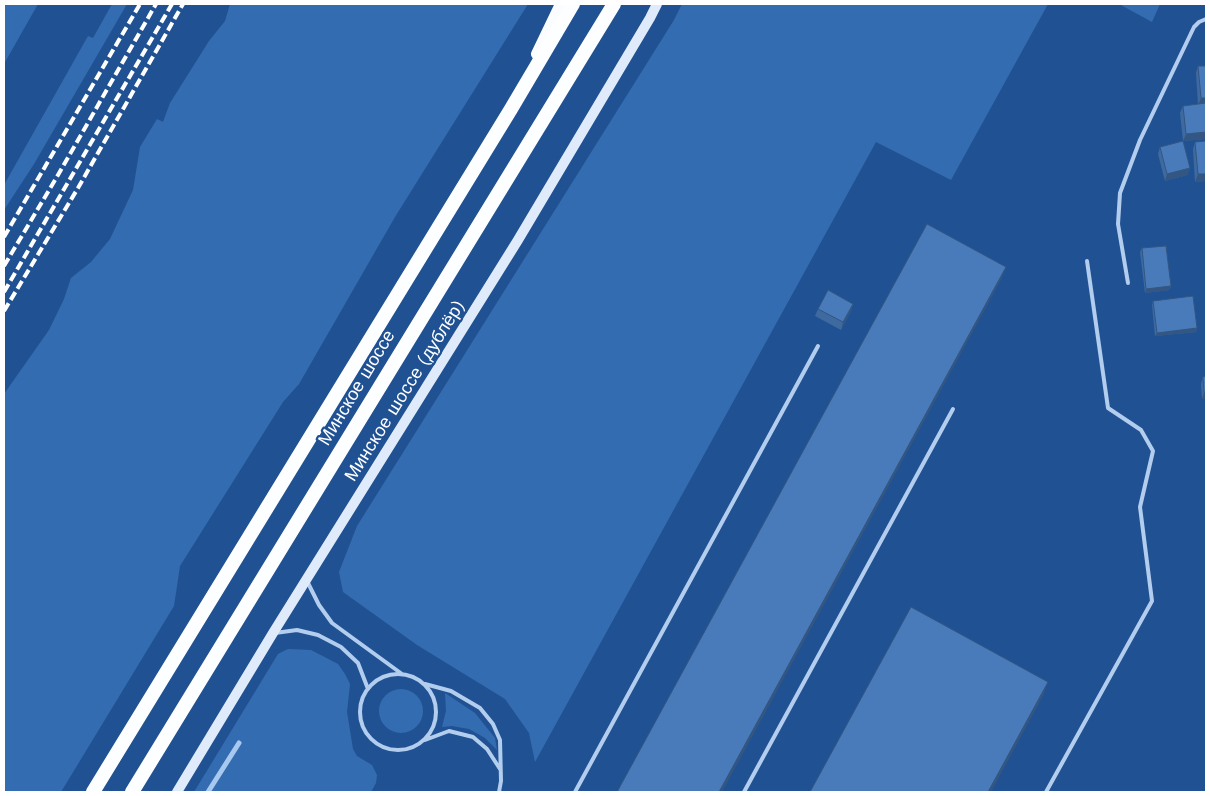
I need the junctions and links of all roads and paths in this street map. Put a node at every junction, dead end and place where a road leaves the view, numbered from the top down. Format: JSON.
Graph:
{"nodes":[{"id":1,"x":560,"y":4,"type":"edge"},
{"id":2,"x":573,"y":4,"type":"edge"},
{"id":3,"x":614,"y":4,"type":"edge"},
{"id":4,"x":657,"y":4,"type":"edge"},
{"id":5,"x":1206,"y":19,"type":"edge"},
{"id":6,"x":511,"y":109,"type":"junction"},
{"id":7,"x":1087,"y":261,"type":"dead end"},
{"id":8,"x":1128,"y":283,"type":"dead end"},
{"id":9,"x":818,"y":346,"type":"dead end"},
{"id":10,"x":953,"y":409,"type":"dead end"},
{"id":11,"x":306,"y":580,"type":"junction"},
{"id":12,"x":273,"y":633,"type":"junction"},
{"id":13,"x":402,"y":674,"type":"junction"},
{"id":14,"x":425,"y":684,"type":"junction"},
{"id":15,"x":368,"y":689,"type":"junction"},
{"id":16,"x":423,"y":741,"type":"junction"},
{"id":17,"x":500,"y":769,"type":"junction"},
{"id":18,"x":93,"y":792,"type":"edge"},
{"id":19,"x":132,"y":792,"type":"edge"},
{"id":20,"x":177,"y":792,"type":"edge"},
{"id":21,"x":499,"y":792,"type":"edge"},
{"id":22,"x":574,"y":792,"type":"edge"},
{"id":23,"x":744,"y":792,"type":"edge"},
{"id":24,"x":1046,"y":792,"type":"edge"}],
"edges":[{"from":1,"to":6,"type":"main road"},
{"from":2,"to":6,"type":"highway","name":"Минское шоссе"},
{"from":3,"to":19,"type":"highway","name":"Минское шоссе"},
{"from":4,"to":11,"type":"main road","name":"Минское шоссе (дублёр)"},
{"from":5,"to":8,"type":"lane"},
{"from":6,"to":18,"type":"highway","name":"Минское шоссе"},
{"from":7,"to":24,"type":"lane"},
{"from":9,"to":22,"type":"lane"},
{"from":10,"to":23,"type":"lane"},
{"from":11,"to":12,"type":"main road","name":"Минское шоссе (дублёр)"},
{"from":11,"to":13,"type":"lane"},
{"from":12,"to":15,"type":"lane"},
{"from":12,"to":20,"type":"main road","name":"Минское шоссе (дублёр)"},
{"from":13,"to":14,"type":"lane"},
{"from":13,"to":15,"type":"lane"},
{"from":14,"to":16,"type":"lane"},
{"from":14,"to":17,"type":"lane"},
{"from":15,"to":16,"type":"lane"},
{"from":16,"to":17,"type":"lane"},
{"from":17,"to":21,"type":"lane"}]}
